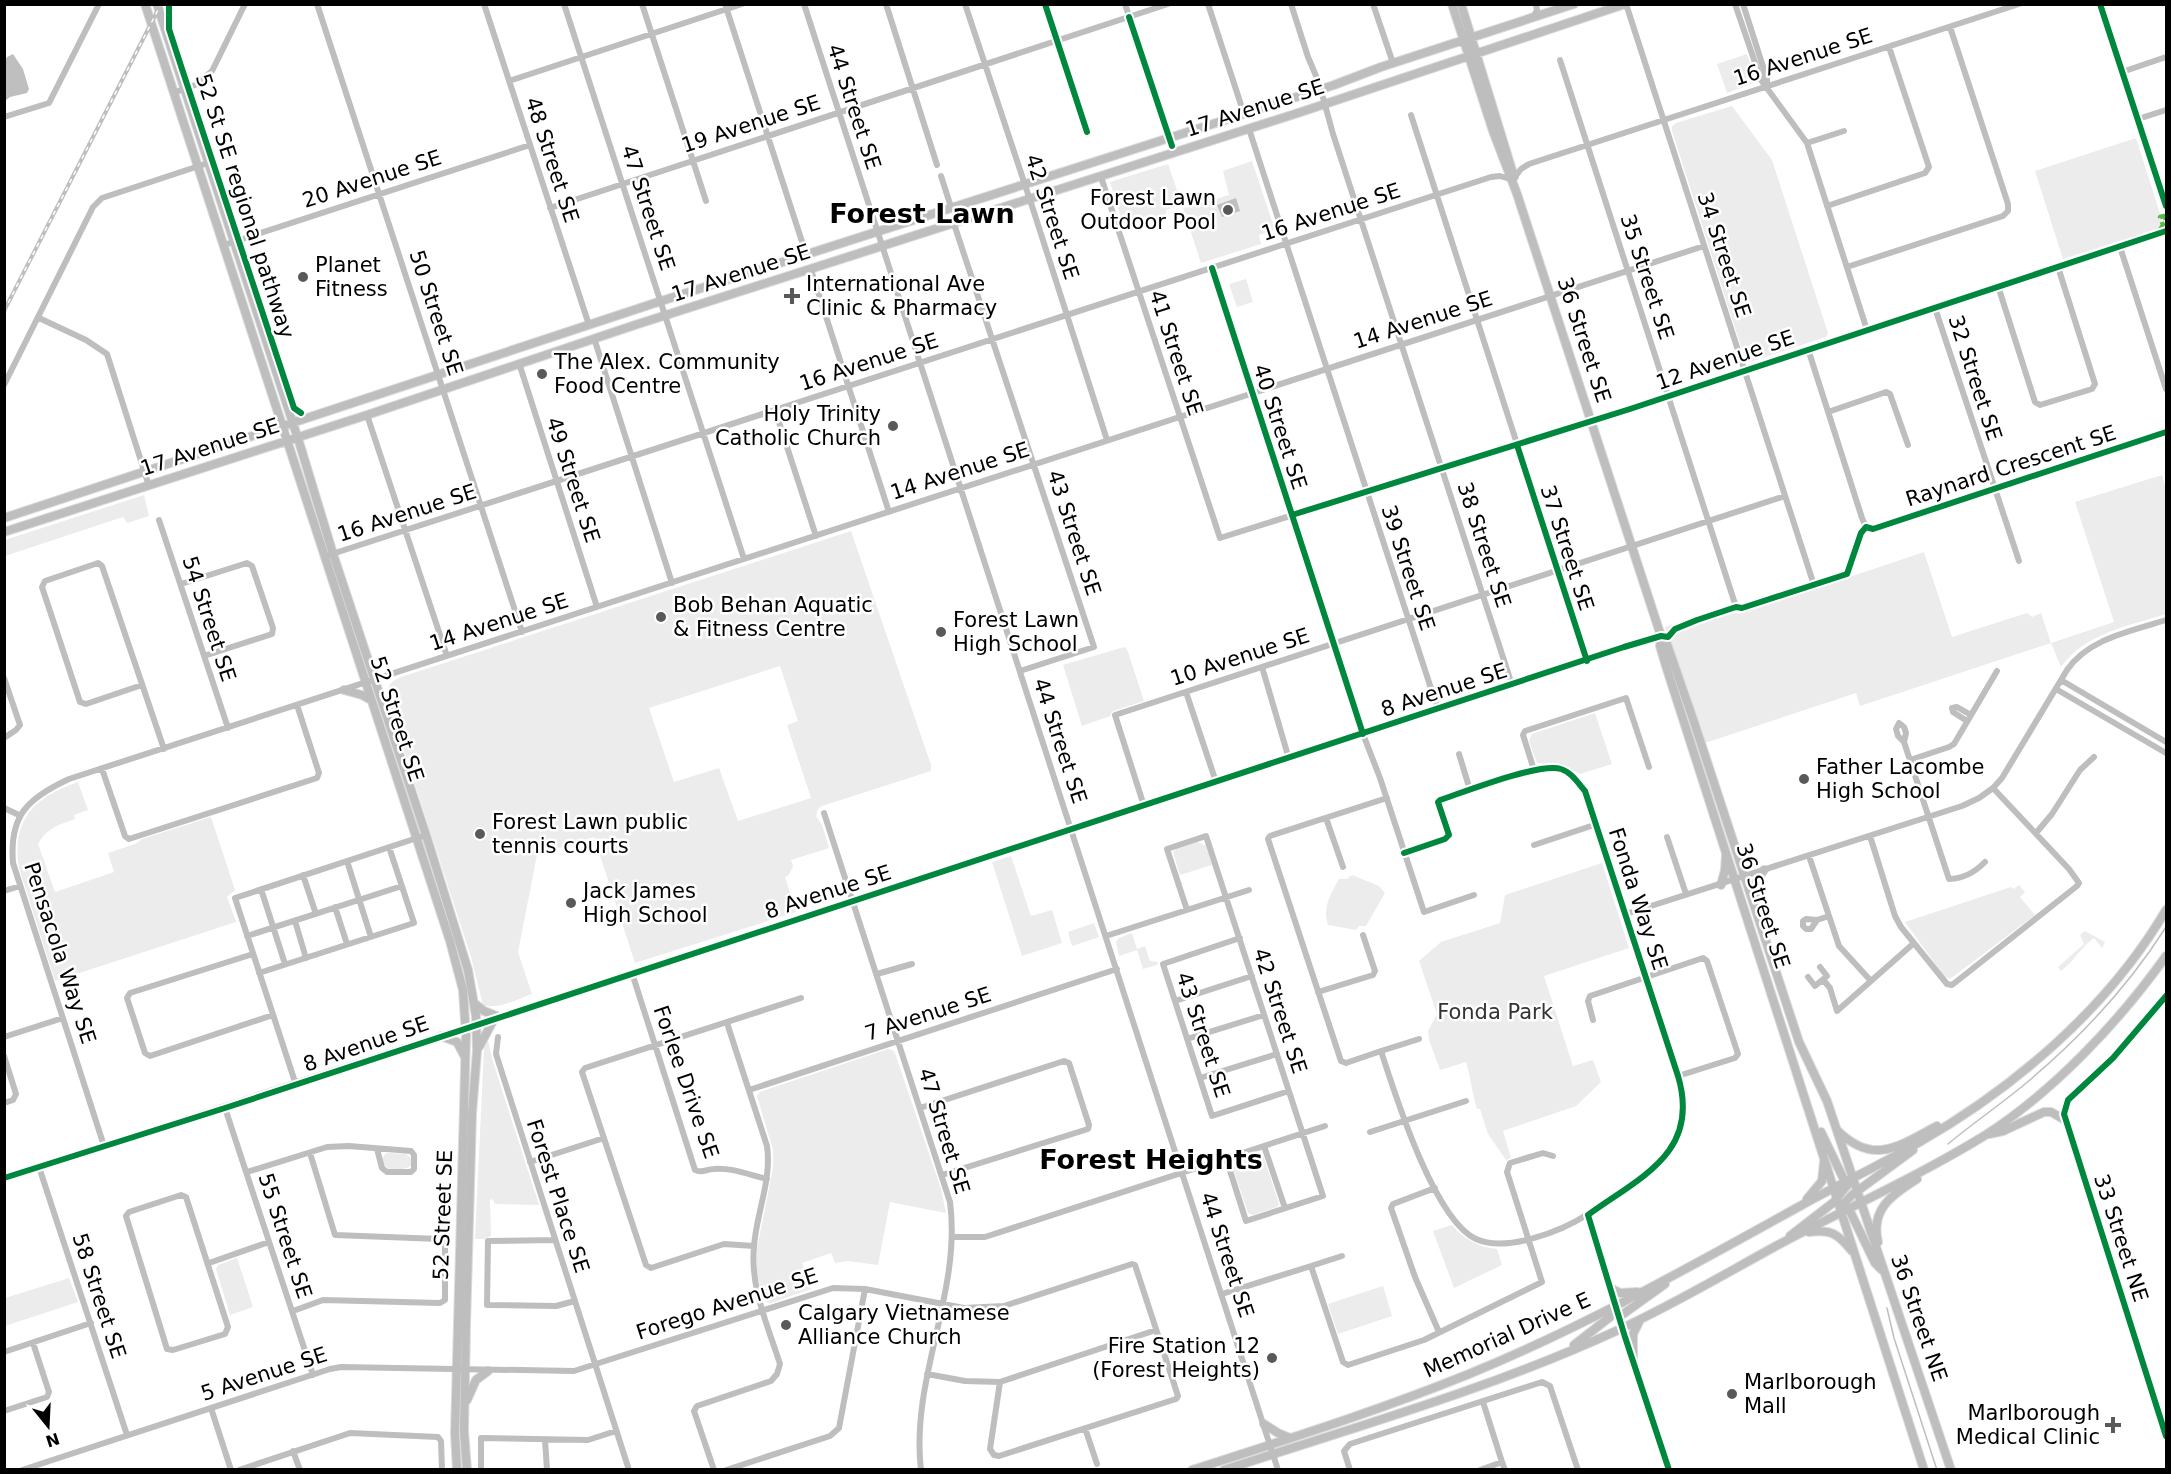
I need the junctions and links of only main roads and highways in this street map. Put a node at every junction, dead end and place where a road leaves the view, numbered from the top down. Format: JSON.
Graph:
{"nodes":[{"id":1,"x":146,"y":4,"type":"edge"},
{"id":2,"x":157,"y":4,"type":"edge"},
{"id":3,"x":1452,"y":4,"type":"edge"},
{"id":4,"x":1461,"y":4,"type":"edge"},
{"id":5,"x":1574,"y":4,"type":"edge"},
{"id":6,"x":1626,"y":4,"type":"edge"},
{"id":7,"x":1468,"y":39,"type":"junction"},
{"id":8,"x":1472,"y":55,"type":"junction"},
{"id":9,"x":293,"y":422,"type":"junction"},
{"id":10,"x":283,"y":425,"type":"junction"},
{"id":11,"x":298,"y":437,"type":"junction"},
{"id":12,"x":288,"y":441,"type":"junction"},
{"id":13,"x":4,"y":518,"type":"edge"},
{"id":14,"x":4,"y":532,"type":"edge"},
{"id":15,"x":329,"y":555,"type":"junction"},
{"id":16,"x":1661,"y":636,"type":"junction"},
{"id":17,"x":370,"y":682,"type":"junction"},
{"id":18,"x":344,"y":690,"type":"road end"},
{"id":19,"x":371,"y":700,"type":"junction"},
{"id":20,"x":1726,"y":850,"type":"junction"},
{"id":21,"x":1764,"y":870,"type":"road end"},
{"id":22,"x":1720,"y":885,"type":"road end"},
{"id":23,"x":1755,"y":908,"type":"junction"},
{"id":24,"x":2166,"y":910,"type":"edge"},
{"id":25,"x":2166,"y":956,"type":"edge"},
{"id":26,"x":474,"y":1003,"type":"junction"},
{"id":27,"x":441,"y":1036,"type":"road end"},
{"id":28,"x":477,"y":1051,"type":"junction"},
{"id":29,"x":466,"y":1061,"type":"junction"},
{"id":30,"x":2065,"y":1120,"type":"road end"},
{"id":31,"x":1953,"y":1121,"type":"junction"},
{"id":32,"x":1814,"y":1124,"type":"junction"},
{"id":33,"x":1837,"y":1130,"type":"junction"},
{"id":34,"x":1985,"y":1135,"type":"junction"},
{"id":35,"x":1919,"y":1143,"type":"junction"},
{"id":36,"x":1825,"y":1159,"type":"junction"},
{"id":37,"x":1928,"y":1168,"type":"junction"},
{"id":38,"x":1848,"y":1183,"type":"junction"},
{"id":39,"x":1834,"y":1188,"type":"junction"},
{"id":40,"x":1854,"y":1194,"type":"junction"},
{"id":41,"x":1860,"y":1203,"type":"junction"},
{"id":42,"x":1843,"y":1204,"type":"junction"},
{"id":43,"x":1802,"y":1205,"type":"junction"},
{"id":44,"x":1803,"y":1233,"type":"junction"},
{"id":45,"x":1776,"y":1246,"type":"junction"},
{"id":46,"x":1855,"y":1255,"type":"junction"},
{"id":47,"x":1881,"y":1261,"type":"junction"},
{"id":48,"x":1693,"y":1264,"type":"junction"},
{"id":49,"x":1885,"y":1274,"type":"junction"},
{"id":50,"x":1610,"y":1288,"type":"road end"},
{"id":51,"x":1642,"y":1292,"type":"junction"},
{"id":52,"x":1615,"y":1306,"type":"junction"},
{"id":53,"x":1619,"y":1317,"type":"road end"},
{"id":54,"x":1640,"y":1320,"type":"junction"},
{"id":55,"x":1560,"y":1354,"type":"junction"},
{"id":56,"x":1633,"y":1360,"type":"road end"},
{"id":57,"x":461,"y":1370,"type":"junction"},
{"id":58,"x":488,"y":1371,"type":"road end"},
{"id":59,"x":465,"y":1404,"type":"junction"},
{"id":60,"x":1264,"y":1424,"type":"road end"},
{"id":61,"x":1291,"y":1438,"type":"junction"},
{"id":62,"x":457,"y":1470,"type":"edge"},
{"id":63,"x":467,"y":1470,"type":"edge"},
{"id":64,"x":1192,"y":1470,"type":"edge"},
{"id":65,"x":1224,"y":1470,"type":"edge"},
{"id":66,"x":1924,"y":1470,"type":"edge"},
{"id":67,"x":1951,"y":1470,"type":"edge"}],
"edges":[{"from":1,"to":10,"type":"main road","name":"52 Street SE"},
{"from":2,"to":9,"type":"main road","name":"52 Street SE"},
{"from":3,"to":7,"type":"main road","name":"36 Street SE"},
{"from":4,"to":7,"type":"main road","name":"36 Street SE"},
{"from":5,"to":7,"type":"main road","name":"17 Avenue SE"},
{"from":6,"to":8,"type":"main road","name":"17 Avenue SE"},
{"from":7,"to":8,"type":"main road","name":"36 Street SE"},
{"from":7,"to":9,"type":"main road","name":"17 Avenue SE"},
{"from":8,"to":11,"type":"main road","name":"17 Avenue SE"},
{"from":8,"to":16,"type":"main road","name":"36 Street SE"},
{"from":9,"to":10,"type":"main road","name":"17 Avenue SE"},
{"from":9,"to":11,"type":"main road","name":"52 Street SE"},
{"from":10,"to":12,"type":"main road","name":"52 Street SE"},
{"from":10,"to":13,"type":"main road","name":"17 Avenue SE"},
{"from":11,"to":12,"type":"main road","name":"17 Avenue SE"},
{"from":11,"to":15,"type":"main road","name":"52 Street SE"},
{"from":12,"to":14,"type":"main road","name":"17 Avenue SE"},
{"from":12,"to":15,"type":"main road","name":"52 Street SE"},
{"from":15,"to":17,"type":"main road","name":"52 Street SE"},
{"from":16,"to":20,"type":"main road","name":"36 Street SE"},
{"from":16,"to":23,"type":"main road","name":"36 Street SE"},
{"from":17,"to":19,"type":"main road","name":"52 Street SE"},
{"from":17,"to":26,"type":"main road","name":"52 Street SE"},
{"from":18,"to":19,"type":"main road"},
{"from":19,"to":29,"type":"main road","name":"52 Street SE"},
{"from":20,"to":22,"type":"main road"},
{"from":20,"to":32,"type":"main road","name":"36 Street SE"},
{"from":21,"to":23,"type":"main road"},
{"from":23,"to":33,"type":"main road","name":"36 Street SE"},
{"from":24,"to":31,"type":"main road"},
{"from":25,"to":34,"type":"main road"},
{"from":26,"to":28,"type":"main road","name":"52 Street SE"},
{"from":26,"to":28,"type":"main road"},
{"from":27,"to":29,"type":"main road"},
{"from":28,"to":57,"type":"main road","name":"52 Street SE"},
{"from":29,"to":57,"type":"main road","name":"52 Street SE"},
{"from":30,"to":34,"type":"main road"},
{"from":31,"to":33,"type":"main road"},
{"from":31,"to":35,"type":"main road"},
{"from":32,"to":36,"type":"main road","name":"36 Street SE"},
{"from":32,"to":38,"type":"main road"},
{"from":33,"to":38,"type":"main road","name":"36 Street SE"},
{"from":34,"to":37,"type":"main road"},
{"from":35,"to":38,"type":"main road","name":"Memorial Drive E"},
{"from":35,"to":40,"type":"main road"},
{"from":36,"to":39,"type":"main road","name":"36 Street SE"},
{"from":36,"to":43,"type":"main road"},
{"from":37,"to":41,"type":"main road","name":"Memorial Drive E"},
{"from":37,"to":47,"type":"main road"},
{"from":38,"to":39,"type":"main road","name":"Memorial Drive E"},
{"from":38,"to":40,"type":"main road"},
{"from":38,"to":42,"type":"main road"},
{"from":39,"to":42,"type":"main road","name":"36 Street NE"},
{"from":39,"to":43,"type":"main road","name":"Memorial Drive E"},
{"from":40,"to":41,"type":"main road"},
{"from":40,"to":42,"type":"main road"},
{"from":41,"to":42,"type":"main road","name":"Memorial Drive E"},
{"from":41,"to":47,"type":"main road","name":"36 Street NE"},
{"from":42,"to":44,"type":"main road","name":"Memorial Drive E"},
{"from":42,"to":45,"type":"main road"},
{"from":42,"to":46,"type":"main road","name":"36 Street NE"},
{"from":42,"to":49,"type":"main road"},
{"from":43,"to":48,"type":"main road","name":"Memorial Drive E"},
{"from":44,"to":45,"type":"main road","name":"Memorial Drive E"},
{"from":44,"to":46,"type":"main road"},
{"from":45,"to":54,"type":"main road","name":"Memorial Drive E"},
{"from":46,"to":66,"type":"main road","name":"36 Street NE"},
{"from":47,"to":49,"type":"main road","name":"36 Street NE"},
{"from":48,"to":51,"type":"main road","name":"Memorial Drive E"},
{"from":48,"to":53,"type":"main road"},
{"from":49,"to":67,"type":"main road","name":"36 Street NE"},
{"from":50,"to":51,"type":"main road"},
{"from":51,"to":52,"type":"main road","name":"Memorial Drive E"},
{"from":52,"to":55,"type":"main road"},
{"from":52,"to":61,"type":"main road","name":"Memorial Drive E"},
{"from":54,"to":55,"type":"main road","name":"Memorial Drive E"},
{"from":54,"to":56,"type":"main road"},
{"from":55,"to":65,"type":"main road","name":"Memorial Drive E"},
{"from":57,"to":59,"type":"main road","name":"52 Street SE"},
{"from":57,"to":62,"type":"main road","name":"52 Street SE"},
{"from":58,"to":59,"type":"main road"},
{"from":59,"to":63,"type":"main road","name":"52 Street SE"},
{"from":60,"to":61,"type":"main road"},
{"from":61,"to":64,"type":"main road","name":"Memorial Drive E"}]}
